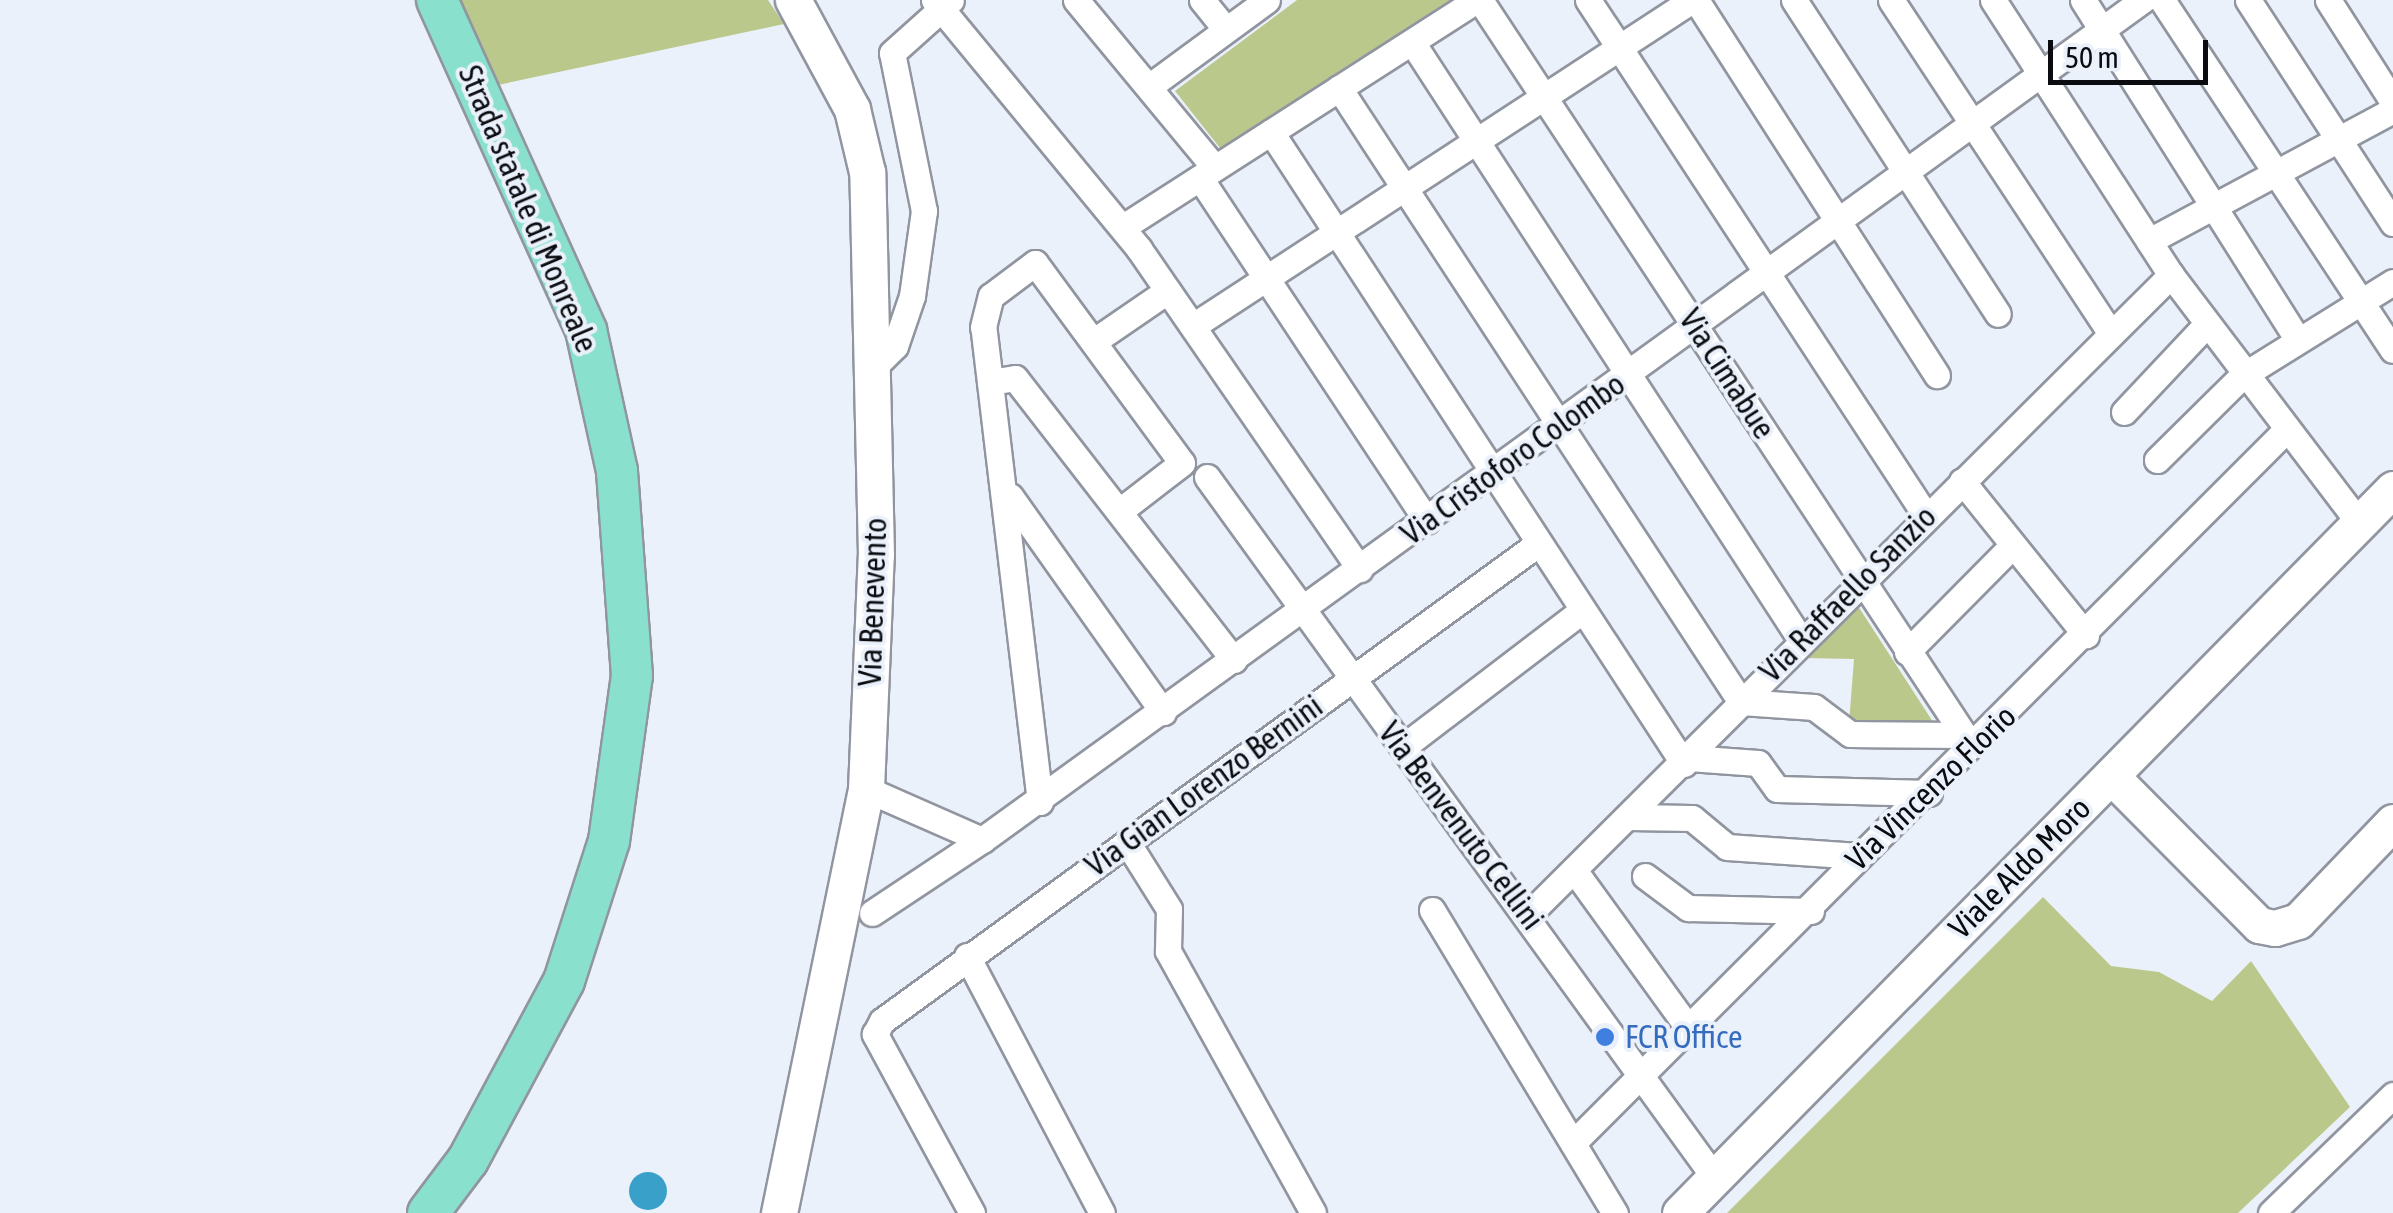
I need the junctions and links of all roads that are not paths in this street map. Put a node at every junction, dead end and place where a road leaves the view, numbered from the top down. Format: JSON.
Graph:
{"nodes":[{"id":1,"x":436,"y":0,"type":"edge"},
{"id":2,"x":794,"y":0,"type":"edge"},
{"id":3,"x":1076,"y":0,"type":"edge"},
{"id":4,"x":1202,"y":0,"type":"edge"},
{"id":5,"x":1267,"y":0,"type":"edge"},
{"id":6,"x":1479,"y":0,"type":"edge"},
{"id":7,"x":1588,"y":0,"type":"edge"},
{"id":8,"x":1694,"y":0,"type":"edge"},
{"id":9,"x":1794,"y":0,"type":"edge"},
{"id":10,"x":1891,"y":0,"type":"edge"},
{"id":11,"x":1994,"y":0,"type":"edge"},
{"id":12,"x":2084,"y":0,"type":"edge"},
{"id":13,"x":2143,"y":0,"type":"edge"},
{"id":14,"x":2162,"y":0,"type":"edge"},
{"id":15,"x":2248,"y":0,"type":"edge"},
{"id":16,"x":2328,"y":0,"type":"edge"},
{"id":17,"x":942,"y":3,"type":"edge"},
{"id":18,"x":2102,"y":28,"type":"junction"},
{"id":19,"x":1226,"y":30,"type":"junction"},
{"id":20,"x":1412,"y":42,"type":"junction"},
{"id":21,"x":1620,"y":47,"type":"junction"},
{"id":22,"x":2041,"y":70,"type":"junction"},
{"id":23,"x":1150,"y":86,"type":"junction"},
{"id":24,"x":1340,"y":88,"type":"junction"},
{"id":25,"x":1544,"y":96,"type":"junction"},
{"id":26,"x":2393,"y":102,"type":"edge"},
{"id":27,"x":2393,"y":110,"type":"edge"},
{"id":28,"x":1972,"y":120,"type":"junction"},
{"id":29,"x":1272,"y":132,"type":"junction"},
{"id":30,"x":2338,"y":139,"type":"junction"},
{"id":31,"x":1475,"y":141,"type":"junction"},
{"id":32,"x":1906,"y":170,"type":"junction"},
{"id":33,"x":2275,"y":171,"type":"junction"},
{"id":34,"x":1207,"y":173,"type":"junction"},
{"id":35,"x":1405,"y":188,"type":"junction"},
{"id":36,"x":2210,"y":208,"type":"junction"},
{"id":37,"x":1836,"y":223,"type":"junction"},
{"id":38,"x":2393,"y":223,"type":"edge"},
{"id":39,"x":1123,"y":227,"type":"junction"},
{"id":40,"x":1339,"y":230,"type":"junction"},
{"id":41,"x":2149,"y":241,"type":"junction"},
{"id":42,"x":2171,"y":275,"type":"junction"},
{"id":43,"x":1764,"y":276,"type":"junction"},
{"id":44,"x":1266,"y":277,"type":"junction"},
{"id":45,"x":2393,"y":282,"type":"edge"},
{"id":46,"x":1167,"y":291,"type":"junction"},
{"id":47,"x":2358,"y":304,"type":"junction"},
{"id":48,"x":1998,"y":314,"type":"dead end"},
{"id":49,"x":2208,"y":324,"type":"junction"},
{"id":50,"x":1192,"y":326,"type":"junction"},
{"id":51,"x":1696,"y":327,"type":"junction"},
{"id":52,"x":2110,"y":332,"type":"junction"},
{"id":53,"x":1097,"y":339,"type":"junction"},
{"id":54,"x":2298,"y":340,"type":"junction"},
{"id":55,"x":2393,"y":350,"type":"edge"},
{"id":56,"x":875,"y":366,"type":"junction"},
{"id":57,"x":1937,"y":375,"type":"dead end"},
{"id":58,"x":1630,"y":376,"type":"junction"},
{"id":59,"x":2242,"y":376,"type":"junction"},
{"id":60,"x":990,"y":382,"type":"junction"},
{"id":61,"x":2124,"y":412,"type":"dead end"},
{"id":62,"x":1561,"y":424,"type":"junction"},
{"id":63,"x":2286,"y":430,"type":"junction"},
{"id":64,"x":2157,"y":460,"type":"dead end"},
{"id":65,"x":1492,"y":474,"type":"junction"},
{"id":66,"x":1207,"y":477,"type":"dead end"},
{"id":67,"x":1962,"y":481,"type":"junction"},
{"id":68,"x":2393,"y":489,"type":"edge"},
{"id":69,"x":1008,"y":493,"type":"junction"},
{"id":70,"x":1121,"y":510,"type":"junction"},
{"id":71,"x":1926,"y":516,"type":"junction"},
{"id":72,"x":1427,"y":520,"type":"junction"},
{"id":73,"x":2359,"y":523,"type":"junction"},
{"id":74,"x":1538,"y":543,"type":"junction"},
{"id":75,"x":2012,"y":546,"type":"junction"},
{"id":76,"x":1360,"y":569,"type":"junction"},
{"id":77,"x":1861,"y":579,"type":"junction"},
{"id":78,"x":1583,"y":610,"type":"junction"},
{"id":79,"x":1302,"y":612,"type":"junction"},
{"id":80,"x":2086,"y":634,"type":"junction"},
{"id":81,"x":1802,"y":640,"type":"junction"},
{"id":82,"x":1907,"y":652,"type":"junction"},
{"id":83,"x":1234,"y":660,"type":"junction"},
{"id":84,"x":1352,"y":679,"type":"junction"},
{"id":85,"x":1741,"y":702,"type":"junction"},
{"id":86,"x":1164,"y":712,"type":"junction"},
{"id":87,"x":1968,"y":742,"type":"junction"},
{"id":88,"x":1402,"y":747,"type":"junction"},
{"id":89,"x":1687,"y":761,"type":"junction"},
{"id":90,"x":2111,"y":776,"type":"junction"},
{"id":91,"x":866,"y":789,"type":"junction"},
{"id":92,"x":1929,"y":793,"type":"junction"},
{"id":93,"x":1040,"y":802,"type":"junction"},
{"id":94,"x":1629,"y":817,"type":"junction"},
{"id":95,"x":2393,"y":822,"type":"edge"},
{"id":96,"x":982,"y":840,"type":"junction"},
{"id":97,"x":1127,"y":842,"type":"junction"},
{"id":98,"x":1859,"y":856,"type":"junction"},
{"id":99,"x":1574,"y":870,"type":"junction"},
{"id":100,"x":1645,"y":876,"type":"dead end"},
{"id":101,"x":1432,"y":910,"type":"dead end"},
{"id":102,"x":1810,"y":911,"type":"junction"},
{"id":103,"x":872,"y":913,"type":"dead end"},
{"id":104,"x":1528,"y":916,"type":"junction"},
{"id":105,"x":967,"y":956,"type":"junction"},
{"id":106,"x":1690,"y":1030,"type":"junction"},
{"id":107,"x":1645,"y":1074,"type":"junction"},
{"id":108,"x":2393,"y":1095,"type":"edge"},
{"id":109,"x":2393,"y":1114,"type":"edge"},
{"id":110,"x":2362,"y":1130,"type":"junction"},
{"id":111,"x":1572,"y":1143,"type":"junction"},
{"id":112,"x":1714,"y":1177,"type":"junction"},
{"id":113,"x":428,"y":1213,"type":"edge"},
{"id":114,"x":778,"y":1213,"type":"edge"},
{"id":115,"x":972,"y":1213,"type":"edge"},
{"id":116,"x":1102,"y":1213,"type":"edge"},
{"id":117,"x":1314,"y":1213,"type":"edge"},
{"id":118,"x":1615,"y":1213,"type":"edge"},
{"id":119,"x":1680,"y":1213,"type":"edge"},
{"id":120,"x":2271,"y":1213,"type":"edge"}],
"edges":[{"from":1,"to":113,"type":"main road","name":"Strada statale di Monreale"},
{"from":2,"to":56,"type":"main road","name":"Via Benevento"},
{"from":3,"to":23,"type":"street"},
{"from":4,"to":19,"type":"street"},
{"from":5,"to":19,"type":"street"},
{"from":6,"to":20,"type":"street"},
{"from":6,"to":25,"type":"street","name":"Via Cimabue"},
{"from":7,"to":21,"type":"street"},
{"from":8,"to":21,"type":"street"},
{"from":8,"to":37,"type":"street"},
{"from":9,"to":32,"type":"street"},
{"from":10,"to":28,"type":"street"},
{"from":11,"to":22,"type":"street"},
{"from":12,"to":18,"type":"street"},
{"from":13,"to":18,"type":"street","name":"Via Cristoforo Colombo"},
{"from":14,"to":33,"type":"street"},
{"from":15,"to":30,"type":"street"},
{"from":16,"to":26,"type":"street"},
{"from":17,"to":39,"type":"street"},
{"from":17,"to":56,"type":"street"},
{"from":18,"to":22,"type":"street","name":"Via Cristoforo Colombo"},
{"from":18,"to":36,"type":"street"},
{"from":19,"to":23,"type":"street"},
{"from":20,"to":24,"type":"street"},
{"from":20,"to":31,"type":"street"},
{"from":21,"to":25,"type":"street"},
{"from":21,"to":43,"type":"street"},
{"from":22,"to":28,"type":"street","name":"Via Cristoforo Colombo"},
{"from":22,"to":41,"type":"street"},
{"from":23,"to":34,"type":"street"},
{"from":24,"to":29,"type":"street"},
{"from":24,"to":35,"type":"street"},
{"from":25,"to":31,"type":"street"},
{"from":25,"to":51,"type":"street","name":"Via Cimabue"},
{"from":27,"to":30,"type":"street"},
{"from":28,"to":32,"type":"street","name":"Via Cristoforo Colombo"},
{"from":28,"to":52,"type":"street"},
{"from":29,"to":34,"type":"street"},
{"from":29,"to":40,"type":"street"},
{"from":30,"to":33,"type":"street"},
{"from":30,"to":38,"type":"street"},
{"from":31,"to":35,"type":"street"},
{"from":31,"to":58,"type":"street"},
{"from":32,"to":37,"type":"street","name":"Via Cristoforo Colombo"},
{"from":32,"to":48,"type":"street"},
{"from":33,"to":36,"type":"street"},
{"from":33,"to":47,"type":"street"},
{"from":34,"to":39,"type":"street"},
{"from":34,"to":44,"type":"street"},
{"from":35,"to":40,"type":"street"},
{"from":35,"to":62,"type":"street"},
{"from":36,"to":41,"type":"street"},
{"from":36,"to":54,"type":"street"},
{"from":37,"to":43,"type":"street","name":"Via Cristoforo Colombo"},
{"from":37,"to":57,"type":"street"},
{"from":39,"to":46,"type":"street"},
{"from":40,"to":44,"type":"street"},
{"from":40,"to":65,"type":"street"},
{"from":41,"to":42,"type":"street"},
{"from":42,"to":49,"type":"street"},
{"from":42,"to":52,"type":"street","name":"Via Raffaello Sanzio"},
{"from":43,"to":51,"type":"street","name":"Via Cristoforo Colombo"},
{"from":43,"to":71,"type":"street"},
{"from":44,"to":50,"type":"street"},
{"from":44,"to":72,"type":"street"},
{"from":45,"to":47,"type":"street"},
{"from":46,"to":50,"type":"street"},
{"from":46,"to":53,"type":"street"},
{"from":47,"to":54,"type":"street"},
{"from":47,"to":55,"type":"street"},
{"from":49,"to":59,"type":"street"},
{"from":49,"to":61,"type":"street"},
{"from":50,"to":76,"type":"street"},
{"from":51,"to":58,"type":"street","name":"Via Cristoforo Colombo"},
{"from":51,"to":77,"type":"street","name":"Via Cimabue"},
{"from":52,"to":67,"type":"street","name":"Via Raffaello Sanzio"},
{"from":53,"to":60,"type":"street"},
{"from":53,"to":70,"type":"street"},
{"from":54,"to":59,"type":"street"},
{"from":56,"to":91,"type":"main road","name":"Via Benevento"},
{"from":58,"to":62,"type":"street","name":"Via Cristoforo Colombo"},
{"from":58,"to":81,"type":"street"},
{"from":59,"to":63,"type":"street"},
{"from":59,"to":64,"type":"street"},
{"from":60,"to":69,"type":"street"},
{"from":60,"to":70,"type":"street"},
{"from":62,"to":65,"type":"street","name":"Via Cristoforo Colombo"},
{"from":62,"to":85,"type":"street"},
{"from":63,"to":73,"type":"street"},
{"from":63,"to":80,"type":"street","name":"Via Vincenzo Florio"},
{"from":65,"to":72,"type":"street","name":"Via Cristoforo Colombo"},
{"from":65,"to":74,"type":"street"},
{"from":66,"to":79,"type":"street","name":"Via Benvenuto Cellini"},
{"from":67,"to":71,"type":"street","name":"Via Raffaello Sanzio"},
{"from":67,"to":75,"type":"street"},
{"from":68,"to":73,"type":"main road","name":"Viale Aldo Moro"},
{"from":69,"to":86,"type":"street"},
{"from":69,"to":93,"type":"street"},
{"from":70,"to":83,"type":"street"},
{"from":71,"to":77,"type":"street","name":"Via Raffaello Sanzio"},
{"from":72,"to":76,"type":"street","name":"Via Cristoforo Colombo"},
{"from":73,"to":90,"type":"main road","name":"Viale Aldo Moro"},
{"from":74,"to":78,"type":"street"},
{"from":74,"to":84,"type":"street","name":"Via Gian Lorenzo Bernini"},
{"from":75,"to":80,"type":"street"},
{"from":75,"to":82,"type":"street"},
{"from":76,"to":79,"type":"street","name":"Via Cristoforo Colombo"},
{"from":77,"to":81,"type":"street","name":"Via Raffaello Sanzio"},
{"from":77,"to":82,"type":"street","name":"Via Cimabue"},
{"from":78,"to":88,"type":"street"},
{"from":78,"to":89,"type":"street"},
{"from":79,"to":83,"type":"street","name":"Via Cristoforo Colombo"},
{"from":79,"to":84,"type":"street","name":"Via Benvenuto Cellini"},
{"from":80,"to":87,"type":"street","name":"Via Vincenzo Florio"},
{"from":81,"to":85,"type":"street","name":"Via Raffaello Sanzio"},
{"from":82,"to":87,"type":"street","name":"Via Cimabue"},
{"from":83,"to":86,"type":"street","name":"Via Cristoforo Colombo"},
{"from":84,"to":88,"type":"street","name":"Via Benvenuto Cellini"},
{"from":84,"to":97,"type":"street","name":"Via Gian Lorenzo Bernini"},
{"from":85,"to":87,"type":"street"},
{"from":85,"to":89,"type":"street","name":"Via Raffaello Sanzio"},
{"from":86,"to":93,"type":"street","name":"Via Cristoforo Colombo"},
{"from":87,"to":92,"type":"street","name":"Via Vincenzo Florio"},
{"from":88,"to":104,"type":"street","name":"Via Benvenuto Cellini"},
{"from":89,"to":92,"type":"street"},
{"from":89,"to":94,"type":"street","name":"Via Raffaello Sanzio"},
{"from":90,"to":95,"type":"main road"},
{"from":90,"to":112,"type":"main road","name":"Viale Aldo Moro"},
{"from":91,"to":96,"type":"street"},
{"from":91,"to":114,"type":"main road","name":"Via Benevento"},
{"from":92,"to":98,"type":"street","name":"Via Vincenzo Florio"},
{"from":93,"to":96,"type":"street","name":"Via Cristoforo Colombo"},
{"from":94,"to":98,"type":"street"},
{"from":94,"to":99,"type":"street","name":"Via Raffaello Sanzio"},
{"from":96,"to":103,"type":"street","name":"Via Cristoforo Colombo"},
{"from":97,"to":105,"type":"street","name":"Via Gian Lorenzo Bernini"},
{"from":97,"to":117,"type":"street"},
{"from":98,"to":102,"type":"street","name":"Via Vincenzo Florio"},
{"from":99,"to":104,"type":"street","name":"Via Raffaello Sanzio"},
{"from":99,"to":106,"type":"street"},
{"from":100,"to":102,"type":"street"},
{"from":101,"to":111,"type":"street"},
{"from":102,"to":106,"type":"street","name":"Via Vincenzo Florio"},
{"from":104,"to":107,"type":"street","name":"Via Benvenuto Cellini"},
{"from":105,"to":115,"type":"street","name":"Via Gian Lorenzo Bernini"},
{"from":105,"to":116,"type":"street"},
{"from":106,"to":107,"type":"street","name":"Via Vincenzo Florio"},
{"from":107,"to":111,"type":"street","name":"Via Vincenzo Florio"},
{"from":107,"to":112,"type":"street","name":"Via Benvenuto Cellini"},
{"from":108,"to":110,"type":"street"},
{"from":109,"to":110,"type":"street"},
{"from":110,"to":120,"type":"street"},
{"from":111,"to":118,"type":"street"},
{"from":112,"to":119,"type":"main road","name":"Viale Aldo Moro"}]}
